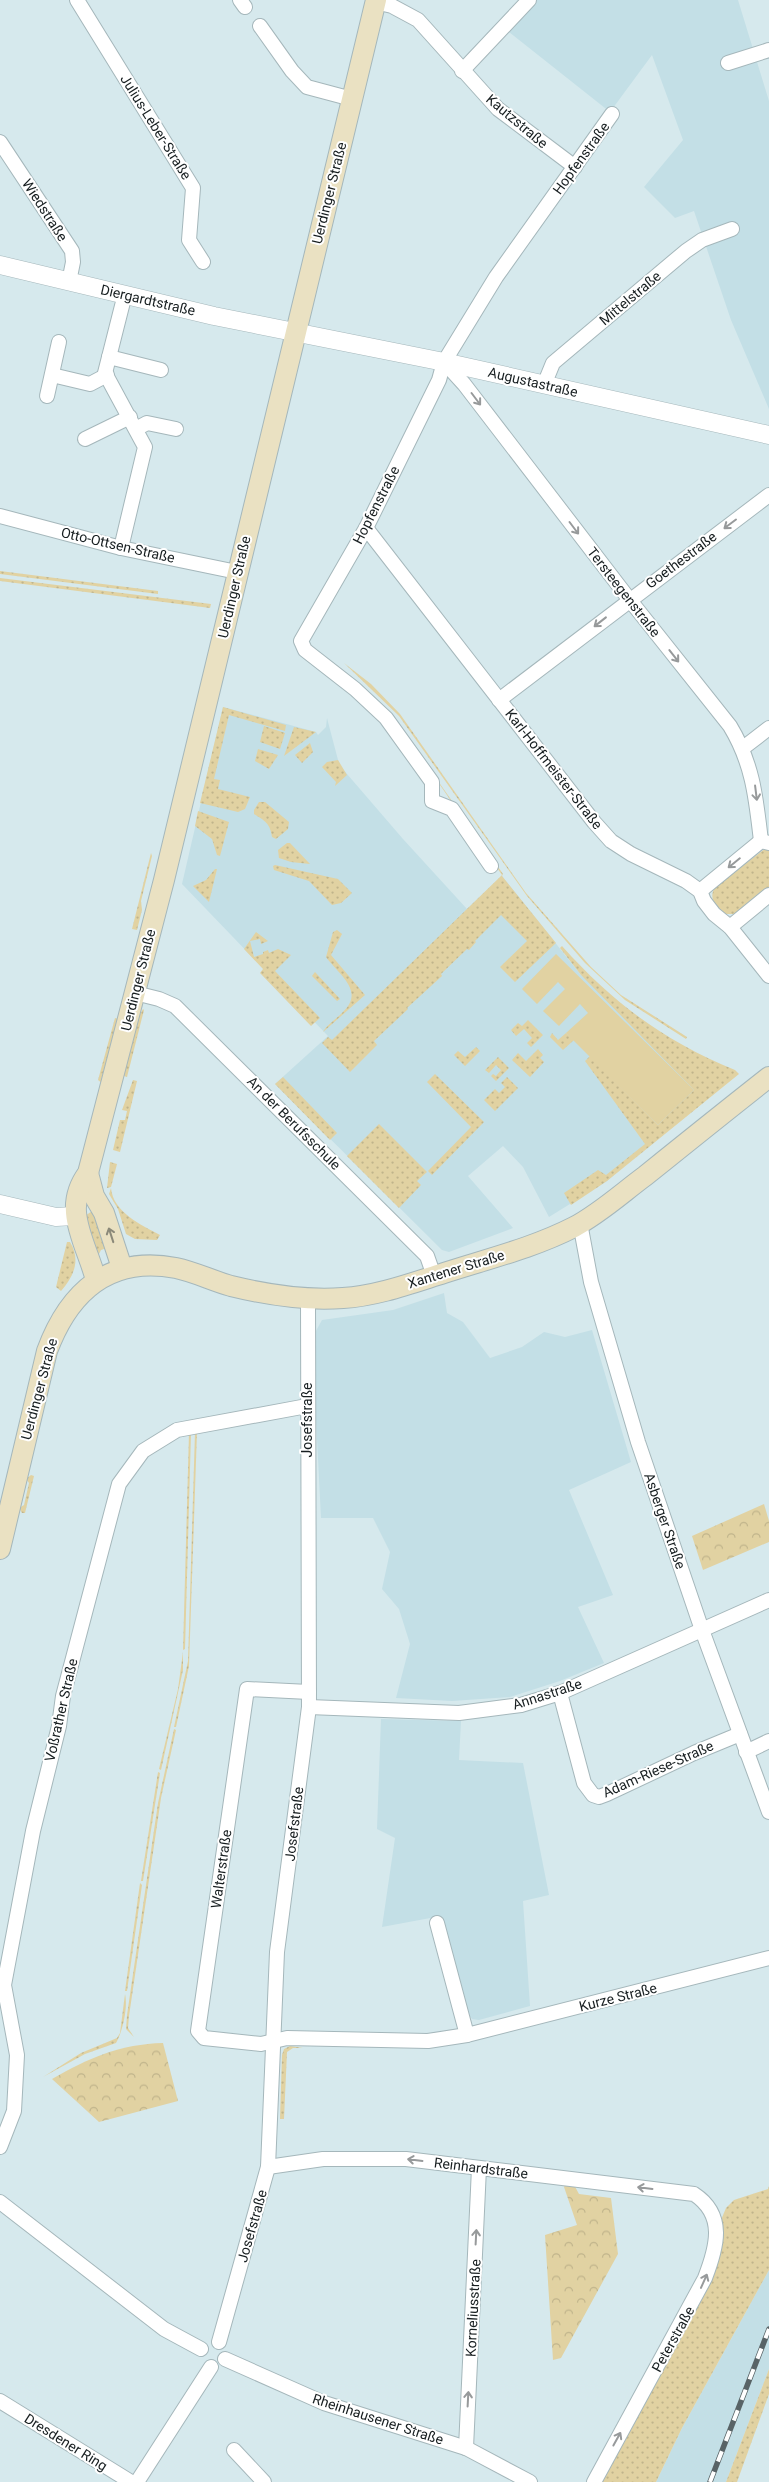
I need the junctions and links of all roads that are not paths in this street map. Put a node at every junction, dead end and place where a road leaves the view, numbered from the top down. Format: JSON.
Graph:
{"nodes":[{"id":1,"x":77,"y":0,"type":"edge"},
{"id":2,"x":529,"y":0,"type":"edge"},
{"id":3,"x":376,"y":1,"type":"edge"},
{"id":4,"x":260,"y":26,"type":"dead end"},
{"id":5,"x":769,"y":50,"type":"edge"},
{"id":6,"x":728,"y":63,"type":"dead end"},
{"id":7,"x":462,"y":71,"type":"junction"},
{"id":8,"x":352,"y":99,"type":"junction"},
{"id":9,"x":612,"y":114,"type":"dead end"},
{"id":10,"x":0,"y":142,"type":"edge"},
{"id":11,"x":575,"y":168,"type":"junction"},
{"id":12,"x":732,"y":229,"type":"dead end"},
{"id":13,"x":203,"y":262,"type":"dead end"},
{"id":14,"x":0,"y":265,"type":"edge"},
{"id":15,"x":69,"y":282,"type":"junction"},
{"id":16,"x":125,"y":294,"type":"junction"},
{"id":17,"x":296,"y":333,"type":"junction"},
{"id":18,"x":59,"y":342,"type":"dead end"},
{"id":19,"x":109,"y":357,"type":"junction"},
{"id":20,"x":444,"y":362,"type":"junction"},
{"id":21,"x":161,"y":370,"type":"dead end"},
{"id":22,"x":52,"y":375,"type":"junction"},
{"id":23,"x":107,"y":375,"type":"junction"},
{"id":24,"x":544,"y":385,"type":"junction"},
{"id":25,"x":47,"y":396,"type":"dead end"},
{"id":26,"x":133,"y":423,"type":"junction"},
{"id":27,"x":176,"y":429,"type":"dead end"},
{"id":28,"x":769,"y":435,"type":"edge"},
{"id":29,"x":85,"y":440,"type":"dead end"},
{"id":30,"x":769,"y":495,"type":"edge"},
{"id":31,"x":0,"y":516,"type":"edge"},
{"id":32,"x":366,"y":528,"type":"junction"},
{"id":33,"x":121,"y":548,"type":"junction"},
{"id":34,"x":237,"y":572,"type":"junction"},
{"id":35,"x":629,"y":599,"type":"junction"},
{"id":36,"x":500,"y":700,"type":"junction"},
{"id":37,"x":769,"y":728,"type":"edge"},
{"id":38,"x":743,"y":748,"type":"junction"},
{"id":39,"x":765,"y":842,"type":"edge"},
{"id":40,"x":491,"y":866,"type":"dead end"},
{"id":41,"x":700,"y":891,"type":"junction"},
{"id":42,"x":769,"y":894,"type":"edge"},
{"id":43,"x":730,"y":927,"type":"junction"},
{"id":44,"x":769,"y":976,"type":"edge"},
{"id":45,"x":136,"y":993,"type":"junction"},
{"id":46,"x":769,"y":1077,"type":"edge"},
{"id":47,"x":88,"y":1173,"type":"junction"},
{"id":48,"x":0,"y":1204,"type":"edge"},
{"id":49,"x":97,"y":1204,"type":"junction"},
{"id":50,"x":74,"y":1216,"type":"junction"},
{"id":51,"x":580,"y":1223,"type":"junction"},
{"id":52,"x":122,"y":1268,"type":"junction"},
{"id":53,"x":434,"y":1276,"type":"junction"},
{"id":54,"x":96,"y":1280,"type":"junction"},
{"id":55,"x":308,"y":1299,"type":"junction"},
{"id":56,"x":307,"y":1406,"type":"junction"},
{"id":57,"x":0,"y":1550,"type":"edge"},
{"id":58,"x":769,"y":1600,"type":"edge"},
{"id":59,"x":702,"y":1630,"type":"junction"},
{"id":60,"x":309,"y":1692,"type":"junction"},
{"id":61,"x":560,"y":1693,"type":"junction"},
{"id":62,"x":309,"y":1707,"type":"junction"},
{"id":63,"x":740,"y":1734,"type":"junction"},
{"id":64,"x":769,"y":1741,"type":"edge"},
{"id":65,"x":746,"y":1752,"type":"junction"},
{"id":66,"x":769,"y":1812,"type":"edge"},
{"id":67,"x":437,"y":1923,"type":"dead end"},
{"id":68,"x":769,"y":1958,"type":"edge"},
{"id":69,"x":467,"y":2035,"type":"junction"},
{"id":70,"x":274,"y":2041,"type":"junction"},
{"id":71,"x":0,"y":2147,"type":"edge"},
{"id":72,"x":268,"y":2168,"type":"junction"},
{"id":73,"x":479,"y":2168,"type":"junction"},
{"id":74,"x":694,"y":2194,"type":"joint"},
{"id":75,"x":0,"y":2202,"type":"edge"},
{"id":76,"x":219,"y":2342,"type":"junction"},
{"id":77,"x":200,"y":2348,"type":"junction"},
{"id":78,"x":225,"y":2359,"type":"junction"},
{"id":79,"x":211,"y":2367,"type":"junction"},
{"id":80,"x":0,"y":2401,"type":"edge"},
{"id":81,"x":466,"y":2448,"type":"junction"},
{"id":82,"x":234,"y":2450,"type":"dead end"},
{"id":83,"x":131,"y":2482,"type":"edge"},
{"id":84,"x":137,"y":2482,"type":"edge"},
{"id":85,"x":264,"y":2482,"type":"edge"},
{"id":86,"x":530,"y":2482,"type":"edge"},
{"id":87,"x":594,"y":2482,"type":"edge"}],
"edges":[{"from":1,"to":13,"type":"street","name":"Julius-Leber-Straße"},
{"from":2,"to":7,"type":"street"},
{"from":3,"to":7,"type":"street","name":"Kautzstraße"},
{"from":3,"to":8,"type":"main road","name":"Uerdinger Straße"},
{"from":4,"to":8,"type":"street"},
{"from":5,"to":6,"type":"street"},
{"from":7,"to":11,"type":"street","name":"Kautzstraße"},
{"from":8,"to":17,"type":"main road","name":"Uerdinger Straße"},
{"from":9,"to":11,"type":"street","name":"Hopfenstraße"},
{"from":10,"to":15,"type":"street","name":"Wiedstraße"},
{"from":11,"to":20,"type":"street","name":"Hopfenstraße"},
{"from":12,"to":24,"type":"street","name":"Mittelstraße"},
{"from":14,"to":15,"type":"street","name":"Diergardtstraße"},
{"from":15,"to":16,"type":"street","name":"Diergardtstraße"},
{"from":16,"to":17,"type":"street","name":"Diergardtstraße"},
{"from":16,"to":19,"type":"street"},
{"from":17,"to":20,"type":"street","name":"Augustastraße"},
{"from":17,"to":34,"type":"main road","name":"Uerdinger Straße"},
{"from":18,"to":22,"type":"street"},
{"from":19,"to":21,"type":"street"},
{"from":19,"to":23,"type":"street"},
{"from":20,"to":24,"type":"street","name":"Augustastraße"},
{"from":20,"to":32,"type":"street","name":"Hopfenstraße"},
{"from":20,"to":35,"type":"street","name":"Tersteegenstraße","one_way":true},
{"from":22,"to":23,"type":"street"},
{"from":22,"to":25,"type":"street"},
{"from":23,"to":26,"type":"street"},
{"from":24,"to":28,"type":"street","name":"Augustastraße"},
{"from":26,"to":27,"type":"street"},
{"from":26,"to":29,"type":"street"},
{"from":26,"to":33,"type":"street"},
{"from":30,"to":35,"type":"street","name":"Goethestraße","one_way":true},
{"from":31,"to":33,"type":"street","name":"Otto-Ottsen-Straße"},
{"from":32,"to":36,"type":"street","name":"Karl-Hoffmeister-Straße"},
{"from":32,"to":40,"type":"street","name":"Hopfenstraße"},
{"from":33,"to":34,"type":"street","name":"Otto-Ottsen-Straße"},
{"from":34,"to":45,"type":"main road","name":"Uerdinger Straße"},
{"from":35,"to":36,"type":"street","name":"Goethestraße","one_way":true},
{"from":35,"to":38,"type":"street","name":"Tersteegenstraße","one_way":true},
{"from":36,"to":41,"type":"street","name":"Karl-Hoffmeister-Straße"},
{"from":37,"to":38,"type":"street"},
{"from":38,"to":39,"type":"street","name":"Tersteegenstraße","one_way":true},
{"from":39,"to":41,"type":"street","one_way":true},
{"from":41,"to":43,"type":"street","name":"Karl-Hoffmeister-Straße"},
{"from":42,"to":43,"type":"street"},
{"from":43,"to":44,"type":"street","name":"Karl-Hoffmeister-Straße"},
{"from":45,"to":47,"type":"main road","name":"Uerdinger Straße"},
{"from":45,"to":53,"type":"street","name":"An der Berufsschule"},
{"from":46,"to":51,"type":"main road","name":"Xantener Straße"},
{"from":47,"to":49,"type":"main road"},
{"from":47,"to":50,"type":"main road","name":"Uerdinger Straße"},
{"from":48,"to":50,"type":"street"},
{"from":49,"to":50,"type":"main road"},
{"from":52,"to":49,"type":"main road","one_way":true},
{"from":50,"to":54,"type":"main road","name":"Uerdinger Straße"},
{"from":51,"to":53,"type":"main road","name":"Xantener Straße"},
{"from":51,"to":59,"type":"street","name":"Asberger Straße"},
{"from":52,"to":54,"type":"main road","name":"Xantener Straße"},
{"from":52,"to":55,"type":"main road","name":"Xantener Straße"},
{"from":53,"to":55,"type":"main road","name":"Xantener Straße"},
{"from":54,"to":57,"type":"main road","name":"Uerdinger Straße"},
{"from":55,"to":56,"type":"street","name":"Josefstraße"},
{"from":56,"to":60,"type":"street","name":"Josefstraße"},
{"from":56,"to":71,"type":"street","name":"Voßrather Straße"},
{"from":58,"to":59,"type":"street","name":"Annastraße"},
{"from":59,"to":61,"type":"street","name":"Annastraße"},
{"from":59,"to":63,"type":"street","name":"Asberger Straße"},
{"from":60,"to":62,"type":"street","name":"Josefstraße"},
{"from":60,"to":70,"type":"street","name":"Walterstraße"},
{"from":61,"to":62,"type":"street","name":"Annastraße"},
{"from":61,"to":63,"type":"street","name":"Adam-Riese-Straße"},
{"from":62,"to":70,"type":"street","name":"Josefstraße"},
{"from":63,"to":65,"type":"street","name":"Asberger Straße"},
{"from":64,"to":65,"type":"street"},
{"from":65,"to":66,"type":"street","name":"Asberger Straße"},
{"from":67,"to":69,"type":"street"},
{"from":68,"to":69,"type":"street","name":"Kurze Straße"},
{"from":69,"to":70,"type":"street","name":"Kurze Straße"},
{"from":70,"to":72,"type":"street","name":"Josefstraße"},
{"from":73,"to":72,"type":"street","name":"Reinhardstraße","one_way":true},
{"from":72,"to":76,"type":"street","name":"Josefstraße"},
{"from":74,"to":73,"type":"street","name":"Reinhardstraße","one_way":true},
{"from":81,"to":73,"type":"street","name":"Korneliusstraße","one_way":true},
{"from":87,"to":74,"type":"street","name":"Peterstraße","one_way":true},
{"from":75,"to":77,"type":"street"},
{"from":76,"to":77,"type":"street"},
{"from":76,"to":78,"type":"street"},
{"from":77,"to":79,"type":"street"},
{"from":78,"to":79,"type":"street"},
{"from":78,"to":81,"type":"street","name":"Rheinhausener Straße"},
{"from":79,"to":84,"type":"street"},
{"from":80,"to":83,"type":"street","name":"Dresdener Ring"},
{"from":81,"to":86,"type":"street","name":"Rheinhausener Straße"},
{"from":82,"to":85,"type":"street"}]}
